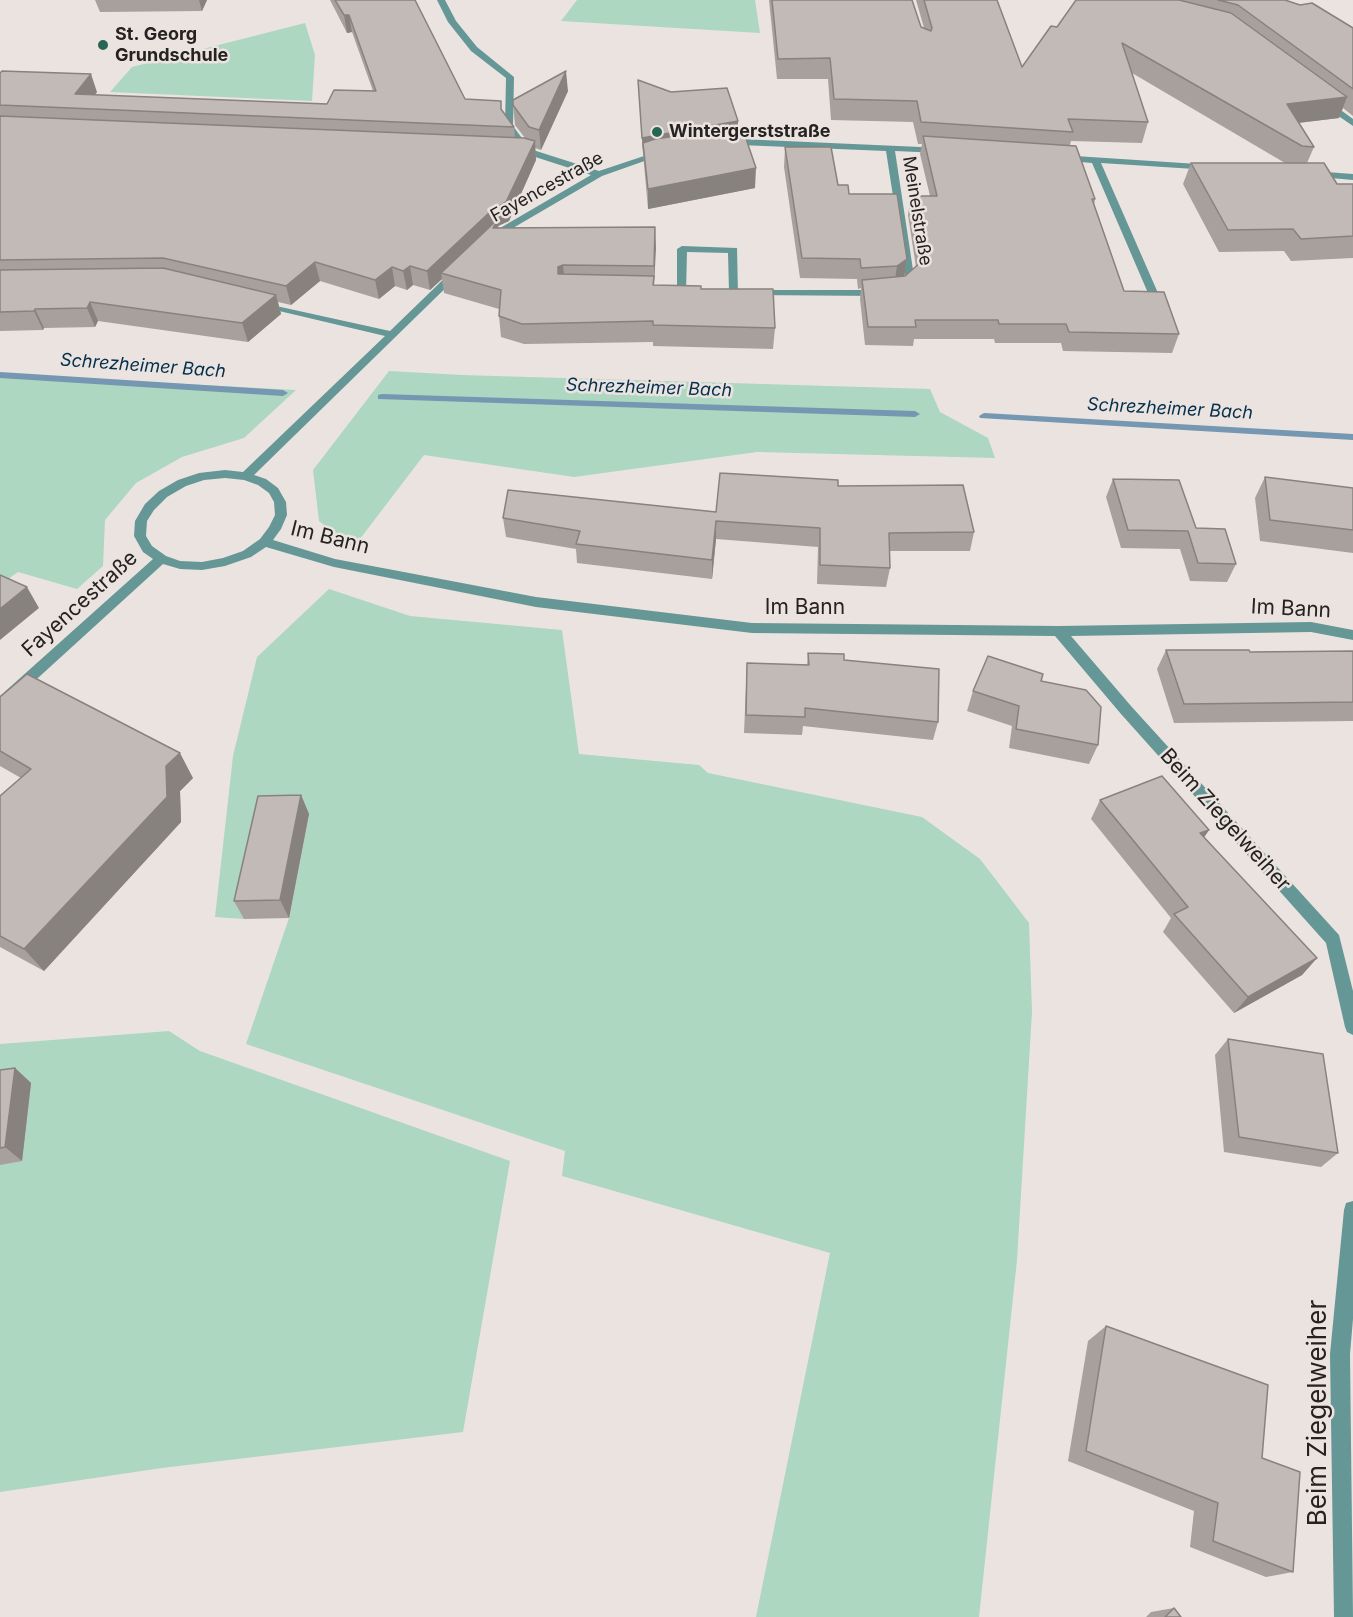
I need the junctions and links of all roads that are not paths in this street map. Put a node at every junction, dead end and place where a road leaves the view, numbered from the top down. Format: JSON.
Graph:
{"nodes":[{"id":1,"x":441,"y":0,"type":"edge"},
{"id":2,"x":1317,"y":96,"type":"edge"},
{"id":3,"x":1353,"y":123,"type":"edge"},
{"id":4,"x":718,"y":145,"type":"edge"},
{"id":5,"x":890,"y":147,"type":"junction"},
{"id":6,"x":504,"y":150,"type":"edge"},
{"id":7,"x":946,"y":150,"type":"edge"},
{"id":8,"x":527,"y":151,"type":"junction"},
{"id":9,"x":675,"y":152,"type":"edge"},
{"id":10,"x":1049,"y":157,"type":"edge"},
{"id":11,"x":1095,"y":160,"type":"junction"},
{"id":12,"x":1224,"y":168,"type":"edge"},
{"id":13,"x":599,"y":174,"type":"junction"},
{"id":14,"x":1306,"y":174,"type":"edge"},
{"id":15,"x":1353,"y":177,"type":"edge"},
{"id":16,"x":482,"y":248,"type":"edge"},
{"id":17,"x":467,"y":263,"type":"edge"},
{"id":18,"x":669,"y":292,"type":"edge"},
{"id":19,"x":1153,"y":293,"type":"edge"},
{"id":20,"x":249,"y":301,"type":"edge"},
{"id":21,"x":391,"y":334,"type":"junction"},
{"id":22,"x":246,"y":476,"type":"junction"},
{"id":23,"x":264,"y":542,"type":"junction"},
{"id":24,"x":161,"y":560,"type":"junction"},
{"id":25,"x":1059,"y":631,"type":"junction"},
{"id":26,"x":1353,"y":635,"type":"edge"},
{"id":27,"x":0,"y":704,"type":"edge"},
{"id":28,"x":1353,"y":1028,"type":"edge"},
{"id":29,"x":1353,"y":1210,"type":"edge"},
{"id":30,"x":1345,"y":1617,"type":"edge"}],
"edges":[{"from":1,"to":8,"type":"street"},
{"from":2,"to":3,"type":"street"},
{"from":4,"to":5,"type":"street"},
{"from":5,"to":7,"type":"street"},
{"from":5,"to":18,"type":"street","name":"Meinelstraße"},
{"from":6,"to":8,"type":"street"},
{"from":8,"to":13,"type":"street"},
{"from":9,"to":13,"type":"street","name":"Fayencestraße"},
{"from":10,"to":11,"type":"street"},
{"from":11,"to":12,"type":"street"},
{"from":11,"to":19,"type":"street"},
{"from":13,"to":16,"type":"street","name":"Fayencestraße"},
{"from":14,"to":15,"type":"street"},
{"from":17,"to":21,"type":"street"},
{"from":20,"to":21,"type":"street"},
{"from":21,"to":22,"type":"street"},
{"from":22,"to":23,"type":"street","name":"Fayencestraße"},
{"from":22,"to":24,"type":"street","name":"Fayencestraße"},
{"from":23,"to":24,"type":"street","name":"Fayencestraße"},
{"from":23,"to":25,"type":"street","name":"Im Bann"},
{"from":24,"to":27,"type":"street","name":"Fayencestraße"},
{"from":25,"to":26,"type":"street","name":"Im Bann"},
{"from":25,"to":28,"type":"street","name":"Beim Ziegelweiher"},
{"from":29,"to":30,"type":"street","name":"Beim Ziegelweiher"}]}
